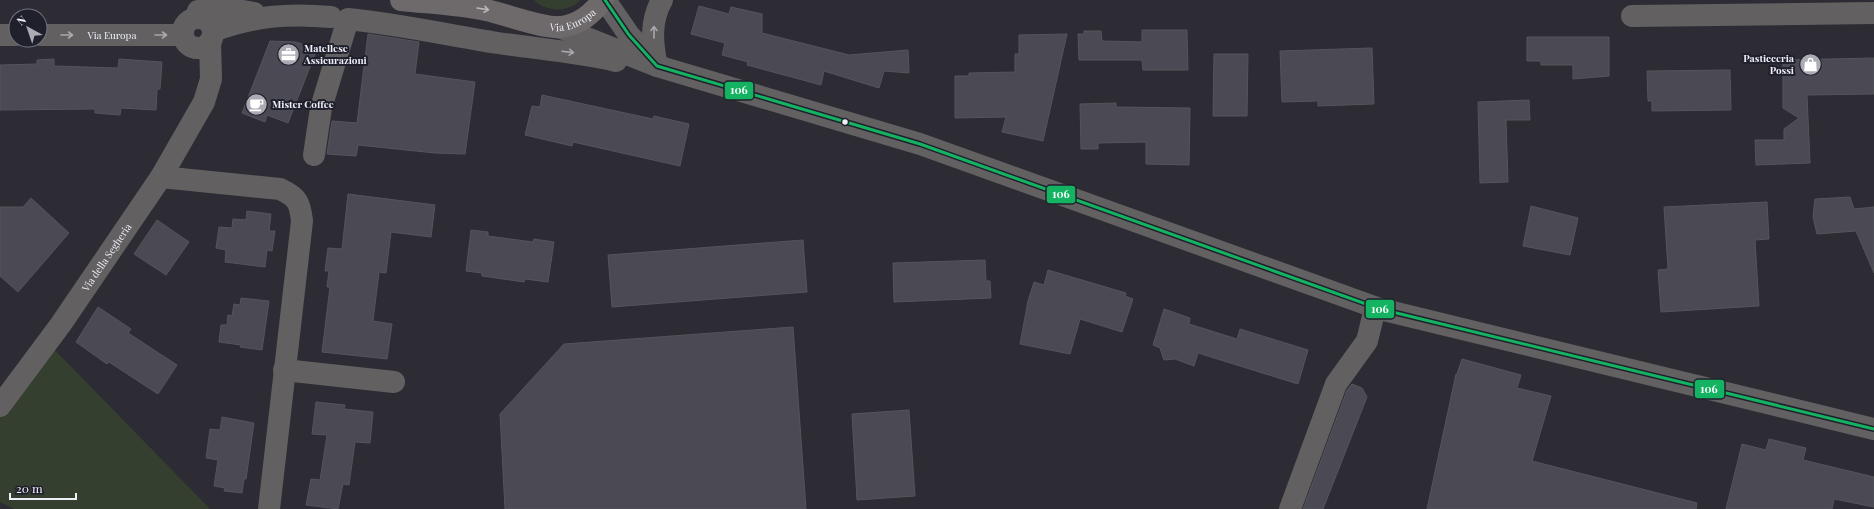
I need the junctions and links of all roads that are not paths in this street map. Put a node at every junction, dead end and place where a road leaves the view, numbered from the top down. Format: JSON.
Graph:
{"nodes":[{"id":1,"x":401,"y":0,"type":"edge"},
{"id":2,"x":512,"y":0,"type":"edge"},
{"id":3,"x":604,"y":0,"type":"edge"},
{"id":4,"x":662,"y":0,"type":"edge"},
{"id":5,"x":1697,"y":8,"type":"edge"},
{"id":6,"x":1874,"y":13,"type":"edge"},
{"id":7,"x":1632,"y":16,"type":"dead end"},
{"id":8,"x":339,"y":18,"type":"junction"},
{"id":9,"x":537,"y":23,"type":"junction"},
{"id":10,"x":199,"y":26,"type":"edge"},
{"id":11,"x":560,"y":27,"type":"junction"},
{"id":12,"x":48,"y":35,"type":"edge"},
{"id":13,"x":530,"y":47,"type":"junction"},
{"id":14,"x":637,"y":58,"type":"junction"},
{"id":15,"x":658,"y":66,"type":"junction"},
{"id":16,"x":314,"y":155,"type":"dead end"},
{"id":17,"x":160,"y":177,"type":"junction"},
{"id":18,"x":1375,"y":308,"type":"junction"},
{"id":19,"x":284,"y":370,"type":"junction"},
{"id":20,"x":394,"y":382,"type":"dead end"},
{"id":21,"x":0,"y":406,"type":"edge"},
{"id":22,"x":1874,"y":429,"type":"edge"},
{"id":23,"x":269,"y":509,"type":"edge"},
{"id":24,"x":1290,"y":509,"type":"edge"}],
"edges":[{"from":1,"to":9,"type":"main road","name":"Via Europa","one_way":true},
{"from":2,"to":9,"type":"main road","name":"Via Europa"},
{"from":3,"to":11,"type":"main road","name":"Via Europa"},
{"from":3,"to":15,"type":"street"},
{"from":15,"to":4,"type":"street","one_way":true},
{"from":5,"to":6,"type":"street"},
{"from":5,"to":7,"type":"street"},
{"from":8,"to":10,"type":"street","name":"Via Europa"},
{"from":8,"to":13,"type":"street","name":"Via Europa"},
{"from":8,"to":16,"type":"street"},
{"from":9,"to":11,"type":"main road","name":"Via Europa"},
{"from":9,"to":13,"type":"street"},
{"from":12,"to":10,"type":"street","name":"Via Europa","one_way":true},
{"from":10,"to":17,"type":"street","name":"Via della Segheria"},
{"from":11,"to":14,"type":"street"},
{"from":13,"to":14,"type":"street","name":"Via Europa","one_way":true},
{"from":14,"to":15,"type":"street"},
{"from":15,"to":18,"type":"street"},
{"from":17,"to":19,"type":"street"},
{"from":17,"to":21,"type":"street","name":"Via della Segheria"},
{"from":18,"to":22,"type":"street"},
{"from":18,"to":24,"type":"street"},
{"from":19,"to":20,"type":"street"},
{"from":19,"to":23,"type":"street"}]}
